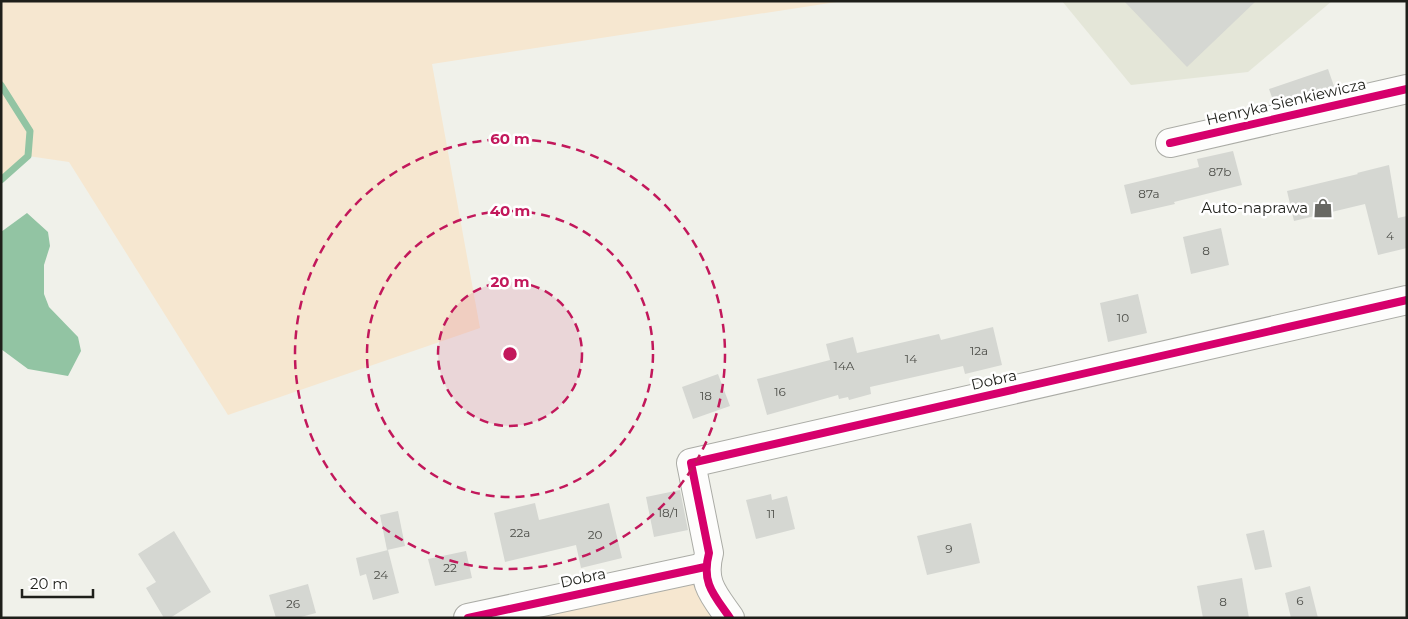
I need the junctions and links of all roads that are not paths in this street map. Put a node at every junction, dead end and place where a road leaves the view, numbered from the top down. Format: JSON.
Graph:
{"nodes":[{"id":1,"x":1407,"y":89,"type":"edge"},
{"id":2,"x":1170,"y":143,"type":"dead end"},
{"id":3,"x":1407,"y":300,"type":"edge"},
{"id":4,"x":705,"y":567,"type":"junction"},
{"id":5,"x":468,"y":618,"type":"edge"},
{"id":6,"x":730,"y":618,"type":"edge"}],
"edges":[{"from":1,"to":2,"type":"street","name":"Henryka Sienkiewicza"},
{"from":3,"to":4,"type":"street","name":"Dobra"},
{"from":4,"to":5,"type":"street","name":"Dobra"},
{"from":4,"to":6,"type":"street","name":"Dobra"}]}
